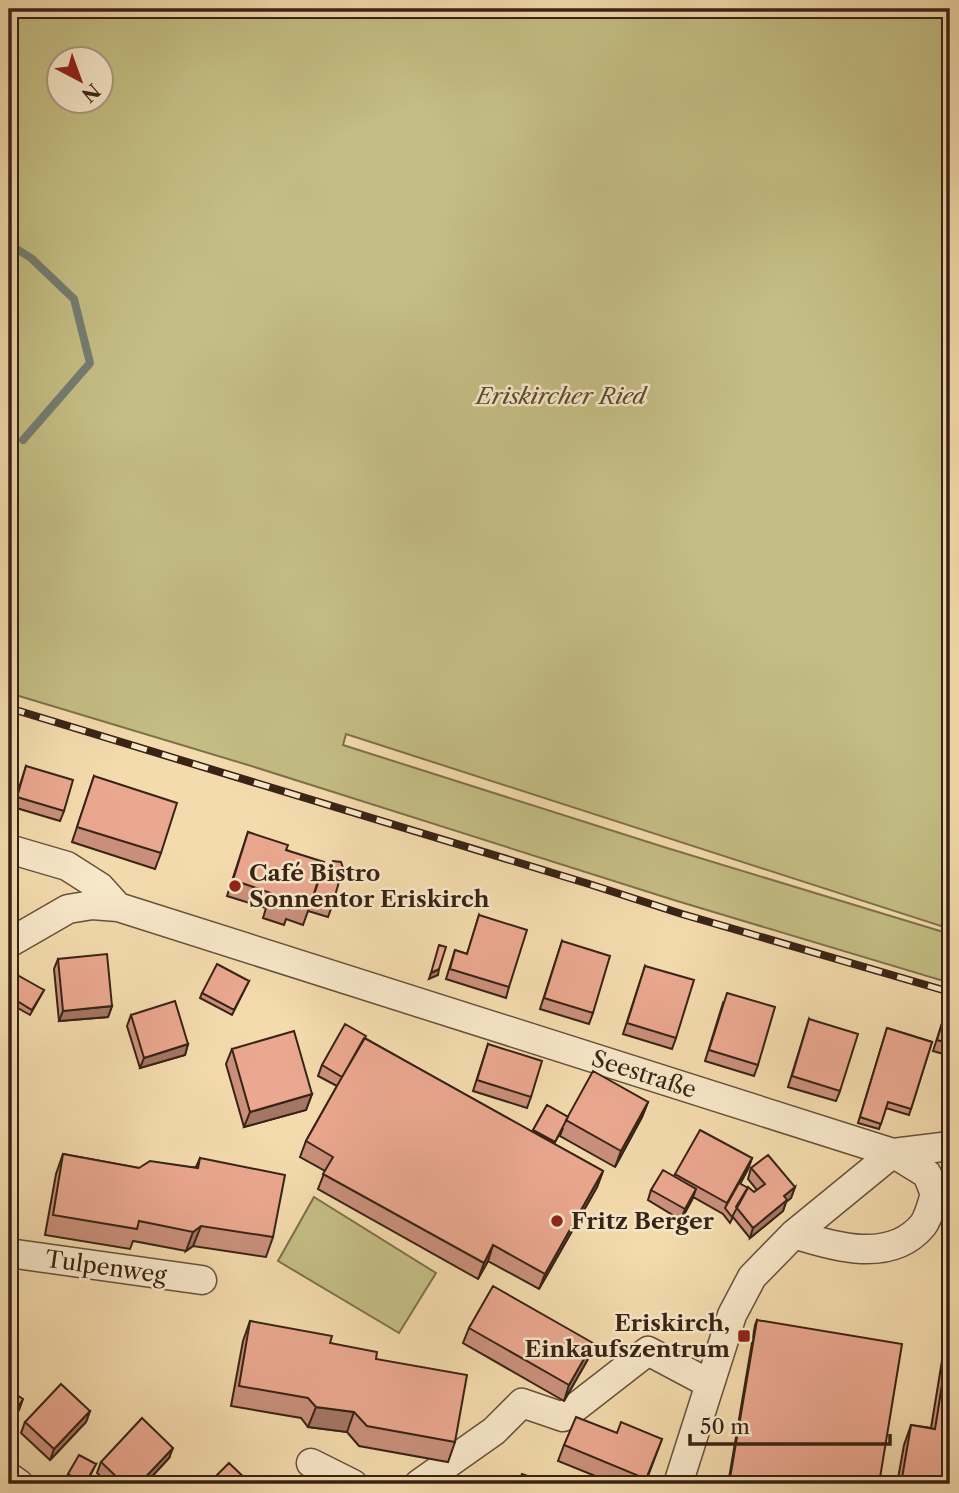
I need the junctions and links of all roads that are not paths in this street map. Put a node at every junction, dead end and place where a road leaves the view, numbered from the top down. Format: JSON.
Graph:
{"nodes":[{"id":1,"x":9,"y":849,"type":"edge"},
{"id":2,"x":118,"y":907,"type":"junction"},
{"id":3,"x":9,"y":943,"type":"edge"},
{"id":4,"x":950,"y":1146,"type":"edge"},
{"id":5,"x":893,"y":1153,"type":"junction"},
{"id":6,"x":794,"y":1234,"type":"junction"},
{"id":7,"x":9,"y":1253,"type":"edge"},
{"id":8,"x":202,"y":1280,"type":"dead end"},
{"id":9,"x":710,"y":1384,"type":"junction"},
{"id":10,"x":311,"y":1463,"type":"dead end"},
{"id":11,"x":9,"y":1477,"type":"edge"},
{"id":12,"x":19,"y":1484,"type":"edge"},
{"id":13,"x":353,"y":1484,"type":"edge"},
{"id":14,"x":419,"y":1484,"type":"edge"},
{"id":15,"x":678,"y":1484,"type":"edge"}],
"edges":[{"from":1,"to":2,"type":"street"},
{"from":2,"to":3,"type":"street","name":"Seestraße"},
{"from":2,"to":5,"type":"street","name":"Seestraße"},
{"from":4,"to":5,"type":"street"},
{"from":5,"to":6,"type":"street"},
{"from":5,"to":6,"type":"street"},
{"from":6,"to":9,"type":"street"},
{"from":7,"to":8,"type":"street","name":"Tulpenweg"},
{"from":9,"to":14,"type":"street"},
{"from":9,"to":15,"type":"street"},
{"from":10,"to":13,"type":"street"},
{"from":11,"to":12,"type":"street"}]}
